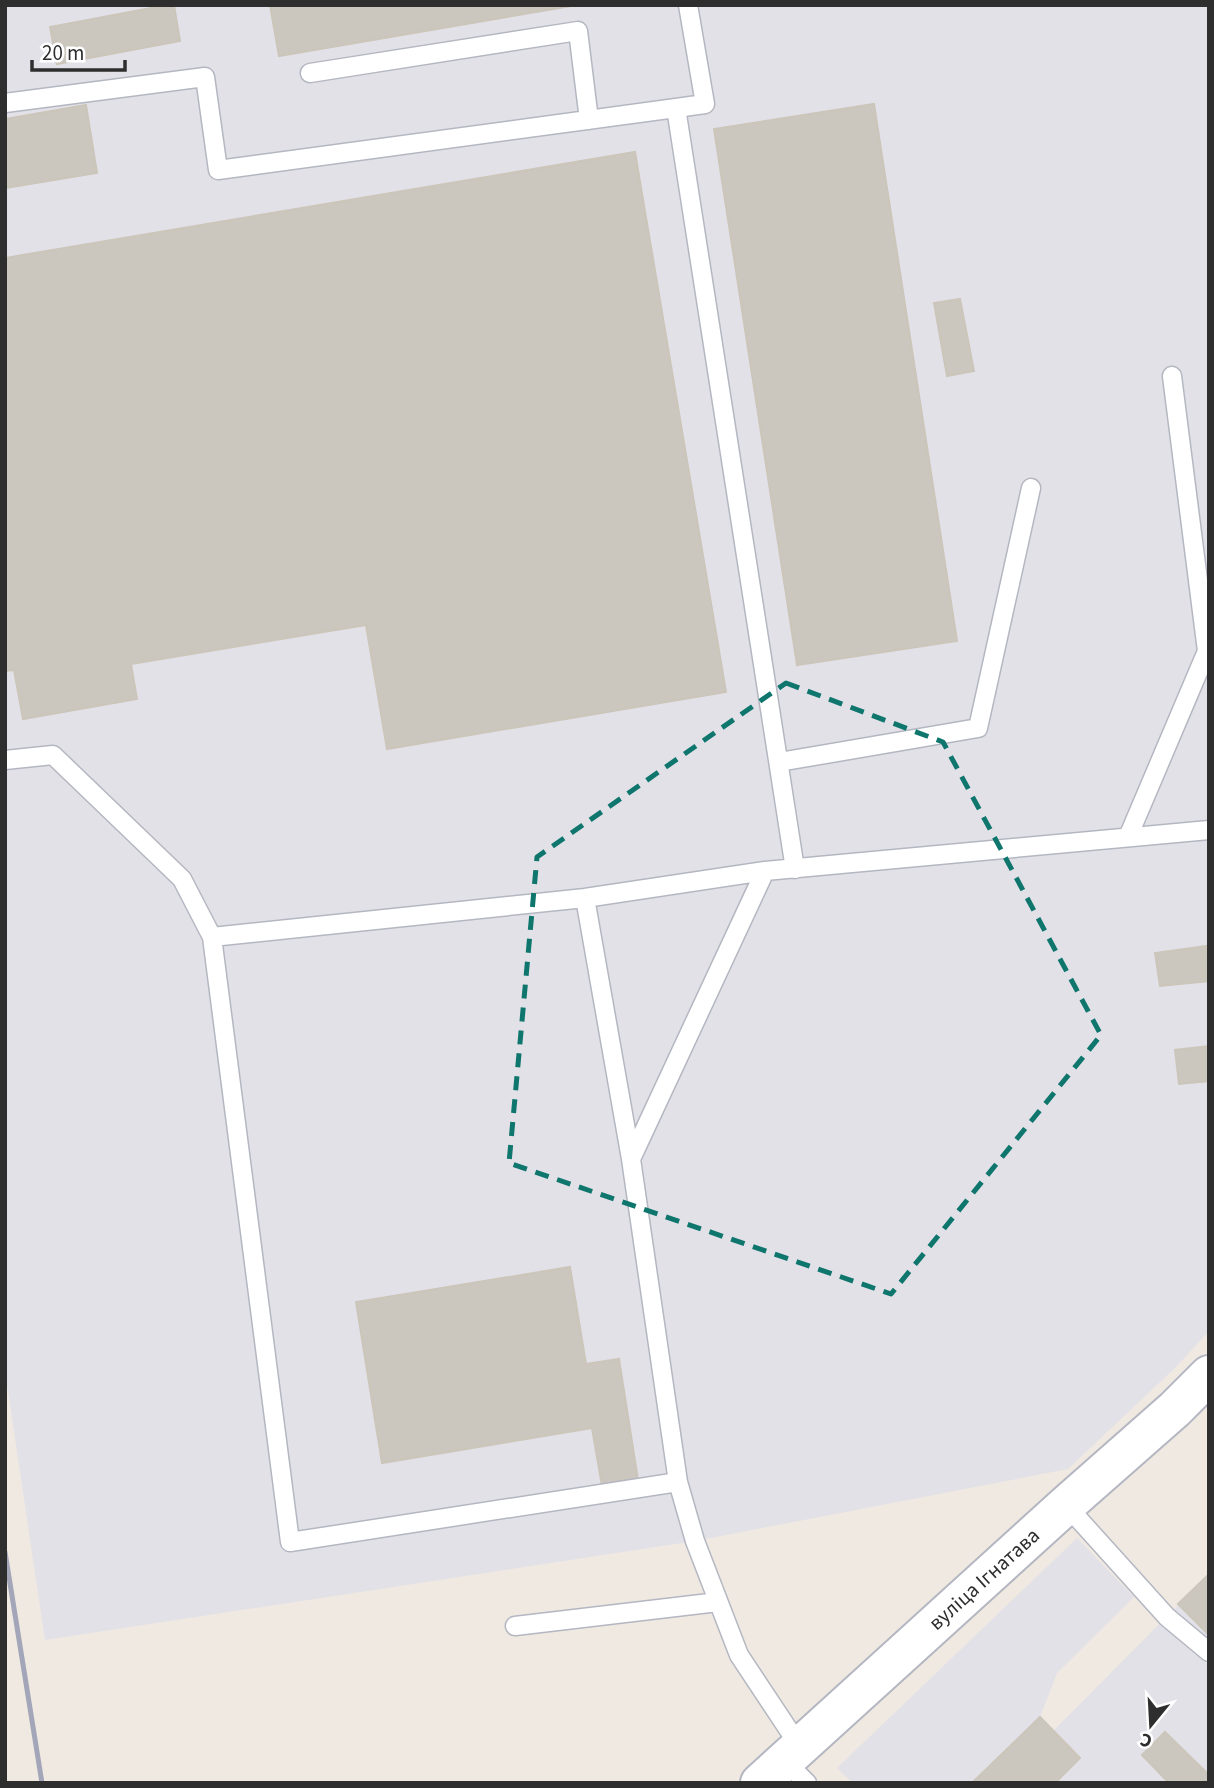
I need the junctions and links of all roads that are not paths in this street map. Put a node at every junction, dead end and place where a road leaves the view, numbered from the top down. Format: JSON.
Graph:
{"nodes":[{"id":1,"x":688,"y":5,"type":"edge"},
{"id":2,"x":310,"y":73,"type":"dead end"},
{"id":3,"x":5,"y":103,"type":"edge"},
{"id":4,"x":676,"y":108,"type":"junction"},
{"id":5,"x":589,"y":120,"type":"junction"},
{"id":6,"x":1172,"y":376,"type":"dead end"},
{"id":7,"x":1031,"y":488,"type":"dead end"},
{"id":8,"x":5,"y":761,"type":"edge"},
{"id":9,"x":779,"y":762,"type":"junction"},
{"id":10,"x":1209,"y":830,"type":"edge"},
{"id":11,"x":1128,"y":837,"type":"junction"},
{"id":12,"x":795,"y":869,"type":"junction"},
{"id":13,"x":765,"y":872,"type":"junction"},
{"id":14,"x":585,"y":898,"type":"junction"},
{"id":15,"x":212,"y":937,"type":"junction"},
{"id":16,"x":631,"y":1159,"type":"junction"},
{"id":17,"x":1209,"y":1375,"type":"edge"},
{"id":18,"x":678,"y":1482,"type":"junction"},
{"id":19,"x":1066,"y":1504,"type":"junction"},
{"id":20,"x":718,"y":1602,"type":"junction"},
{"id":21,"x":515,"y":1626,"type":"dead end"},
{"id":22,"x":1209,"y":1652,"type":"edge"},
{"id":23,"x":788,"y":1768,"type":"edge"}],
"edges":[{"from":1,"to":4,"type":"lane"},
{"from":2,"to":5,"type":"lane"},
{"from":3,"to":5,"type":"lane"},
{"from":4,"to":5,"type":"lane"},
{"from":4,"to":9,"type":"lane"},
{"from":6,"to":11,"type":"lane"},
{"from":7,"to":9,"type":"lane"},
{"from":8,"to":15,"type":"lane"},
{"from":9,"to":12,"type":"lane"},
{"from":10,"to":11,"type":"lane"},
{"from":11,"to":12,"type":"lane"},
{"from":12,"to":13,"type":"lane"},
{"from":13,"to":14,"type":"lane"},
{"from":13,"to":16,"type":"lane"},
{"from":14,"to":15,"type":"lane"},
{"from":14,"to":16,"type":"lane"},
{"from":15,"to":18,"type":"lane"},
{"from":16,"to":18,"type":"lane"},
{"from":17,"to":19,"type":"street","name":"вуліца Ігнатава"},
{"from":18,"to":20,"type":"lane"},
{"from":19,"to":22,"type":"lane"},
{"from":19,"to":23,"type":"street","name":"вуліца Ігнатава"},
{"from":20,"to":21,"type":"lane"},
{"from":20,"to":23,"type":"lane"}]}
